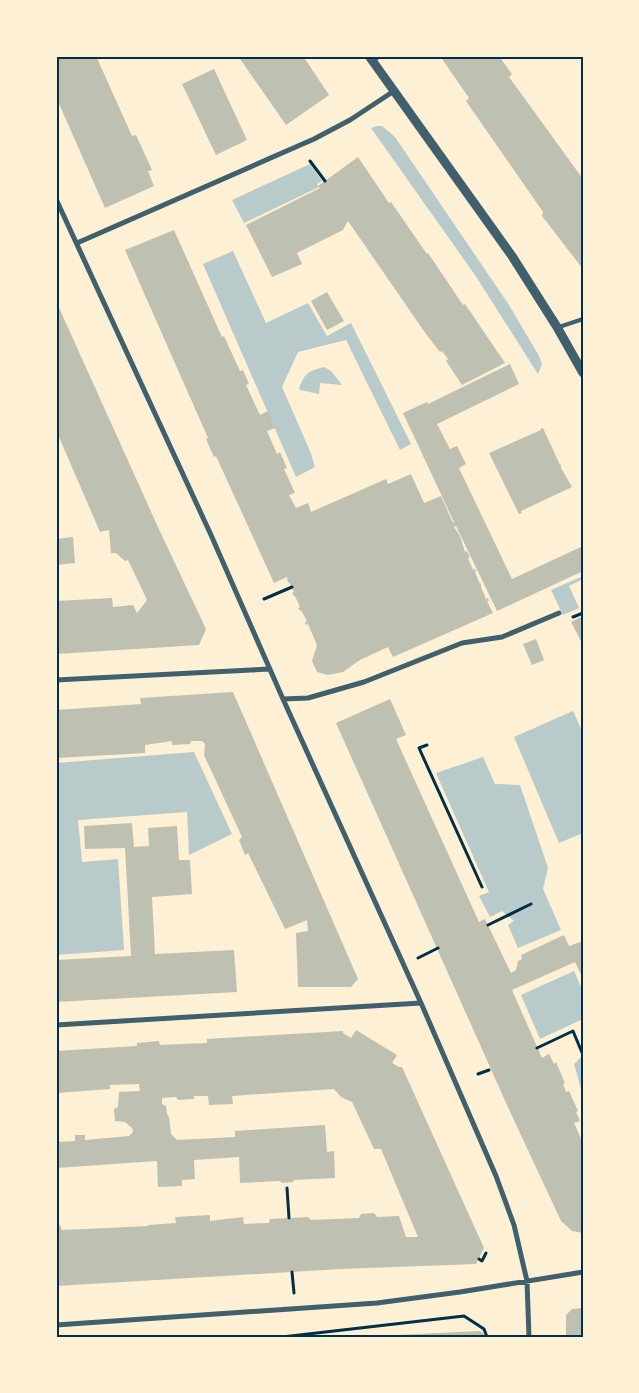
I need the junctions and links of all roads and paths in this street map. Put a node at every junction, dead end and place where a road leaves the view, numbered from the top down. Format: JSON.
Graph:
{"nodes":[{"id":1,"x":373,"y":58,"type":"edge"},
{"id":2,"x":394,"y":91,"type":"junction"},
{"id":3,"x":310,"y":160,"type":"dead end"},
{"id":4,"x":325,"y":181,"type":"dead end"},
{"id":5,"x":56,"y":199,"type":"edge"},
{"id":6,"x":77,"y":244,"type":"junction"},
{"id":7,"x":583,"y":320,"type":"edge"},
{"id":8,"x":557,"y":327,"type":"junction"},
{"id":9,"x":583,"y":373,"type":"edge"},
{"id":10,"x":292,"y":587,"type":"dead end"},
{"id":11,"x":264,"y":600,"type":"dead end"},
{"id":12,"x":559,"y":613,"type":"dead end"},
{"id":13,"x":270,"y":669,"type":"junction"},
{"id":14,"x":56,"y":680,"type":"edge"},
{"id":15,"x":283,"y":699,"type":"junction"},
{"id":16,"x":427,"y":745,"type":"dead end"},
{"id":17,"x":482,"y":887,"type":"dead end"},
{"id":18,"x":532,"y":904,"type":"dead end"},
{"id":19,"x":488,"y":925,"type":"dead end"},
{"id":20,"x":438,"y":948,"type":"dead end"},
{"id":21,"x":404,"y":965,"type":"junction"},
{"id":22,"x":421,"y":1003,"type":"junction"},
{"id":23,"x":56,"y":1025,"type":"edge"},
{"id":24,"x":537,"y":1048,"type":"dead end"},
{"id":25,"x":583,"y":1055,"type":"edge"},
{"id":26,"x":489,"y":1070,"type":"dead end"},
{"id":27,"x":478,"y":1074,"type":"dead end"},
{"id":28,"x":287,"y":1188,"type":"dead end"},
{"id":29,"x":289,"y":1218,"type":"dead end"},
{"id":30,"x":486,"y":1253,"type":"dead end"},
{"id":31,"x":478,"y":1259,"type":"dead end"},
{"id":32,"x":583,"y":1272,"type":"edge"},
{"id":33,"x":527,"y":1281,"type":"junction"},
{"id":34,"x":56,"y":1325,"type":"edge"},
{"id":35,"x":282,"y":1337,"type":"edge"},
{"id":36,"x":487,"y":1337,"type":"edge"},
{"id":37,"x":529,"y":1337,"type":"edge"}],
"edges":[{"from":1,"to":2,"type":"street"},
{"from":2,"to":6,"type":"street"},
{"from":2,"to":8,"type":"street"},
{"from":3,"to":4,"type":"path"},
{"from":5,"to":6,"type":"street"},
{"from":6,"to":13,"type":"street"},
{"from":7,"to":8,"type":"lane"},
{"from":8,"to":9,"type":"street"},
{"from":10,"to":11,"type":"path"},
{"from":12,"to":15,"type":"street"},
{"from":13,"to":14,"type":"street"},
{"from":13,"to":15,"type":"street"},
{"from":15,"to":21,"type":"street"},
{"from":16,"to":17,"type":"path"},
{"from":18,"to":19,"type":"path"},
{"from":20,"to":21,"type":"path"},
{"from":21,"to":22,"type":"street"},
{"from":22,"to":23,"type":"street"},
{"from":22,"to":33,"type":"street"},
{"from":24,"to":25,"type":"path"},
{"from":26,"to":27,"type":"path"},
{"from":28,"to":29,"type":"path"},
{"from":30,"to":31,"type":"path"},
{"from":32,"to":33,"type":"street"},
{"from":33,"to":34,"type":"street"},
{"from":33,"to":37,"type":"street"},
{"from":35,"to":36,"type":"path"}]}
